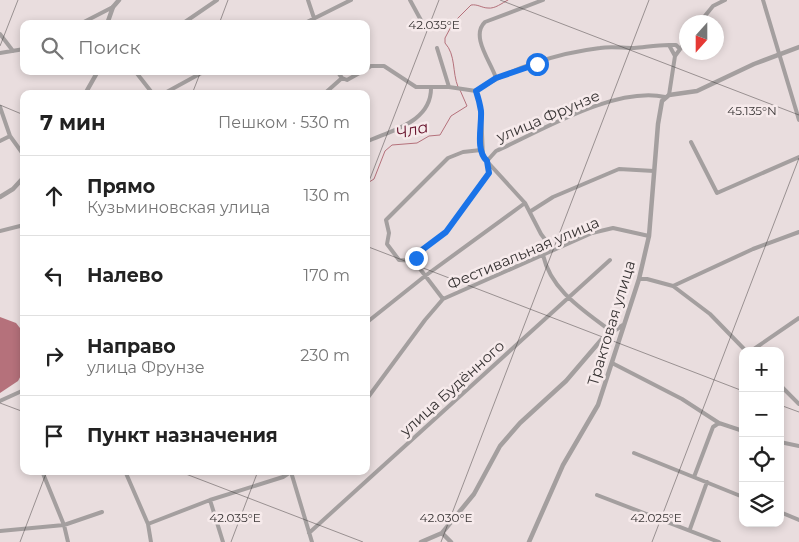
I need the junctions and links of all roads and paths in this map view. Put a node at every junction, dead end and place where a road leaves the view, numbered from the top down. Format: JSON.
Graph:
{"nodes":[{"id":1,"x":119,"y":0,"type":"edge"},
{"id":2,"x":217,"y":0,"type":"edge"},
{"id":3,"x":308,"y":0,"type":"edge"},
{"id":4,"x":351,"y":0,"type":"edge"},
{"id":5,"x":410,"y":0,"type":"edge"},
{"id":6,"x":543,"y":0,"type":"edge"},
{"id":7,"x":725,"y":0,"type":"edge"},
{"id":8,"x":764,"y":0,"type":"edge"},
{"id":9,"x":113,"y":7,"type":"junction"},
{"id":10,"x":706,"y":15,"type":"edge"},
{"id":11,"x":315,"y":19,"type":"joint"},
{"id":12,"x":88,"y":20,"type":"edge"},
{"id":13,"x":108,"y":20,"type":"edge"},
{"id":14,"x":188,"y":20,"type":"edge"},
{"id":15,"x":423,"y":24,"type":"dead end"},
{"id":16,"x":0,"y":34,"type":"edge"},
{"id":17,"x":669,"y":44,"type":"junction"},
{"id":18,"x":799,"y":47,"type":"edge"},
{"id":19,"x":437,"y":48,"type":"dead end"},
{"id":20,"x":679,"y":48,"type":"edge"},
{"id":21,"x":20,"y":50,"type":"edge"},
{"id":22,"x":679,"y":50,"type":"edge"},
{"id":23,"x":13,"y":51,"type":"junction"},
{"id":24,"x":0,"y":53,"type":"edge"},
{"id":25,"x":780,"y":53,"type":"junction"},
{"id":26,"x":675,"y":56,"type":"junction"},
{"id":27,"x":370,"y":67,"type":"edge"},
{"id":28,"x":96,"y":75,"type":"edge"},
{"id":29,"x":138,"y":75,"type":"edge"},
{"id":30,"x":198,"y":75,"type":"edge"},
{"id":31,"x":340,"y":75,"type":"edge"},
{"id":32,"x":356,"y":75,"type":"edge"},
{"id":33,"x":342,"y":78,"type":"junction"},
{"id":34,"x":496,"y":78,"type":"junction"},
{"id":35,"x":430,"y":87,"type":"junction"},
{"id":36,"x":449,"y":87,"type":"junction"},
{"id":37,"x":87,"y":90,"type":"edge"},
{"id":38,"x":150,"y":90,"type":"edge"},
{"id":39,"x":170,"y":90,"type":"edge"},
{"id":40,"x":328,"y":90,"type":"edge"},
{"id":41,"x":476,"y":91,"type":"junction"},
{"id":42,"x":667,"y":96,"type":"junction"},
{"id":43,"x":0,"y":107,"type":"edge"},
{"id":44,"x":799,"y":120,"type":"edge"},
{"id":45,"x":10,"y":136,"type":"junction"},
{"id":46,"x":370,"y":140,"type":"edge"},
{"id":47,"x":0,"y":141,"type":"edge"},
{"id":48,"x":691,"y":142,"type":"dead end"},
{"id":49,"x":20,"y":150,"type":"edge"},
{"id":50,"x":481,"y":150,"type":"junction"},
{"id":51,"x":799,"y":157,"type":"edge"},
{"id":52,"x":487,"y":161,"type":"junction"},
{"id":53,"x":654,"y":171,"type":"junction"},
{"id":54,"x":20,"y":181,"type":"edge"},
{"id":55,"x":0,"y":197,"type":"edge"},
{"id":56,"x":525,"y":203,"type":"junction"},
{"id":57,"x":531,"y":211,"type":"junction"},
{"id":58,"x":20,"y":226,"type":"edge"},
{"id":59,"x":0,"y":231,"type":"edge"},
{"id":60,"x":799,"y":232,"type":"edge"},
{"id":61,"x":648,"y":236,"type":"junction"},
{"id":62,"x":553,"y":250,"type":"junction"},
{"id":63,"x":543,"y":255,"type":"junction"},
{"id":64,"x":610,"y":260,"type":"dead end"},
{"id":65,"x":414,"y":261,"type":"junction"},
{"id":66,"x":425,"y":276,"type":"junction"},
{"id":67,"x":639,"y":279,"type":"junction"},
{"id":68,"x":673,"y":286,"type":"junction"},
{"id":69,"x":568,"y":298,"type":"junction"},
{"id":70,"x":443,"y":300,"type":"junction"},
{"id":71,"x":799,"y":318,"type":"edge"},
{"id":72,"x":370,"y":320,"type":"edge"},
{"id":73,"x":623,"y":325,"type":"junction"},
{"id":74,"x":612,"y":332,"type":"junction"},
{"id":75,"x":742,"y":347,"type":"edge"},
{"id":76,"x":757,"y":347,"type":"edge"},
{"id":77,"x":612,"y":363,"type":"junction"},
{"id":78,"x":784,"y":389,"type":"edge"},
{"id":79,"x":20,"y":392,"type":"edge"},
{"id":80,"x":370,"y":395,"type":"edge"},
{"id":81,"x":0,"y":400,"type":"edge"},
{"id":82,"x":799,"y":404,"type":"edge"},
{"id":83,"x":719,"y":422,"type":"junction"},
{"id":84,"x":739,"y":430,"type":"edge"},
{"id":85,"x":784,"y":443,"type":"edge"},
{"id":86,"x":799,"y":446,"type":"edge"},
{"id":87,"x":634,"y":454,"type":"dead end"},
{"id":88,"x":44,"y":475,"type":"edge"},
{"id":89,"x":127,"y":475,"type":"edge"},
{"id":90,"x":284,"y":475,"type":"edge"},
{"id":91,"x":292,"y":475,"type":"edge"},
{"id":92,"x":694,"y":476,"type":"junction"},
{"id":93,"x":707,"y":482,"type":"junction"},
{"id":94,"x":597,"y":495,"type":"dead end"},
{"id":95,"x":739,"y":495,"type":"edge"},
{"id":96,"x":210,"y":500,"type":"junction"},
{"id":97,"x":102,"y":512,"type":"dead end"},
{"id":98,"x":784,"y":514,"type":"edge"},
{"id":99,"x":799,"y":520,"type":"edge"},
{"id":100,"x":148,"y":524,"type":"junction"},
{"id":101,"x":64,"y":525,"type":"junction"},
{"id":102,"x":690,"y":530,"type":"junction"},
{"id":103,"x":0,"y":531,"type":"edge"},
{"id":104,"x":309,"y":533,"type":"junction"},
{"id":105,"x":442,"y":533,"type":"junction"},
{"id":106,"x":68,"y":542,"type":"edge"},
{"id":107,"x":151,"y":542,"type":"edge"},
{"id":108,"x":223,"y":542,"type":"edge"},
{"id":109,"x":312,"y":542,"type":"edge"},
{"id":110,"x":421,"y":542,"type":"edge"},
{"id":111,"x":451,"y":542,"type":"edge"},
{"id":112,"x":529,"y":542,"type":"edge"},
{"id":113,"x":719,"y":542,"type":"edge"}],
"edges":[{"from":1,"to":9,"type":"street"},
{"from":2,"to":14,"type":"street"},
{"from":3,"to":11,"type":"street"},
{"from":4,"to":11,"type":"street"},
{"from":5,"to":15,"type":"street"},
{"from":6,"to":34,"type":"street"},
{"from":7,"to":10,"type":"street"},
{"from":8,"to":25,"type":"street"},
{"from":9,"to":12,"type":"street"},
{"from":9,"to":13,"type":"street"},
{"from":16,"to":23,"type":"street"},
{"from":17,"to":20,"type":"street"},
{"from":17,"to":26,"type":"street"},
{"from":17,"to":34,"type":"street"},
{"from":18,"to":25,"type":"street","name":"улица Фрунзе"},
{"from":19,"to":36,"type":"street"},
{"from":21,"to":23,"type":"street"},
{"from":22,"to":26,"type":"street"},
{"from":23,"to":24,"type":"street"},
{"from":25,"to":42,"type":"street","name":"улица Фрунзе"},
{"from":25,"to":44,"type":"street"},
{"from":26,"to":42,"type":"street"},
{"from":27,"to":35,"type":"street"},
{"from":28,"to":37,"type":"street"},
{"from":29,"to":38,"type":"street"},
{"from":30,"to":39,"type":"street"},
{"from":31,"to":33,"type":"street"},
{"from":32,"to":33,"type":"street"},
{"from":33,"to":40,"type":"street"},
{"from":34,"to":41,"type":"street"},
{"from":35,"to":36,"type":"street"},
{"from":35,"to":46,"type":"street"},
{"from":36,"to":41,"type":"street"},
{"from":41,"to":50,"type":"street"},
{"from":42,"to":52,"type":"street","name":"улица Фрунзе"},
{"from":42,"to":53,"type":"street","name":"Трактовая улица"},
{"from":43,"to":45,"type":"street"},
{"from":45,"to":47,"type":"street"},
{"from":45,"to":49,"type":"street"},
{"from":48,"to":51,"type":"street"},
{"from":50,"to":52,"type":"street"},
{"from":50,"to":65,"type":"street"},
{"from":52,"to":56,"type":"street"},
{"from":52,"to":65,"type":"street","name":"улица Фрунзе"},
{"from":53,"to":57,"type":"street"},
{"from":53,"to":61,"type":"street","name":"Трактовая улица"},
{"from":54,"to":55,"type":"street"},
{"from":56,"to":57,"type":"street"},
{"from":56,"to":66,"type":"street"},
{"from":57,"to":62,"type":"street"},
{"from":58,"to":59,"type":"street"},
{"from":60,"to":68,"type":"street"},
{"from":61,"to":62,"type":"street","name":"Фестивальная улица"},
{"from":61,"to":67,"type":"street","name":"Трактовая улица"},
{"from":62,"to":63,"type":"street","name":"Фестивальная улица"},
{"from":63,"to":69,"type":"street"},
{"from":63,"to":70,"type":"street","name":"Фестивальная улица"},
{"from":64,"to":69,"type":"street","name":"улица Будённого"},
{"from":65,"to":66,"type":"street"},
{"from":66,"to":70,"type":"street"},
{"from":66,"to":72,"type":"street"},
{"from":67,"to":68,"type":"street"},
{"from":67,"to":73,"type":"street","name":"Трактовая улица"},
{"from":68,"to":75,"type":"street"},
{"from":69,"to":74,"type":"street"},
{"from":69,"to":104,"type":"street","name":"улица Будённого"},
{"from":70,"to":80,"type":"street","name":"Фестивальная улица"},
{"from":71,"to":76,"type":"street"},
{"from":73,"to":74,"type":"street"},
{"from":73,"to":77,"type":"street","name":"Трактовая улица"},
{"from":74,"to":105,"type":"street"},
{"from":77,"to":83,"type":"street"},
{"from":77,"to":112,"type":"street","name":"Трактовая улица"},
{"from":78,"to":82,"type":"street"},
{"from":79,"to":81,"type":"street"},
{"from":83,"to":84,"type":"street"},
{"from":83,"to":92,"type":"street"},
{"from":85,"to":86,"type":"street"},
{"from":87,"to":92,"type":"street"},
{"from":88,"to":101,"type":"street"},
{"from":89,"to":100,"type":"street"},
{"from":90,"to":96,"type":"street"},
{"from":91,"to":104,"type":"street"},
{"from":92,"to":93,"type":"street"},
{"from":93,"to":95,"type":"street"},
{"from":93,"to":102,"type":"street"},
{"from":94,"to":102,"type":"street"},
{"from":96,"to":100,"type":"street"},
{"from":96,"to":108,"type":"street"},
{"from":97,"to":101,"type":"street"},
{"from":98,"to":99,"type":"street"},
{"from":100,"to":107,"type":"street"},
{"from":101,"to":103,"type":"street"},
{"from":101,"to":106,"type":"street"},
{"from":102,"to":113,"type":"street"},
{"from":104,"to":109,"type":"street"},
{"from":105,"to":110,"type":"street"},
{"from":105,"to":111,"type":"street"}]}
